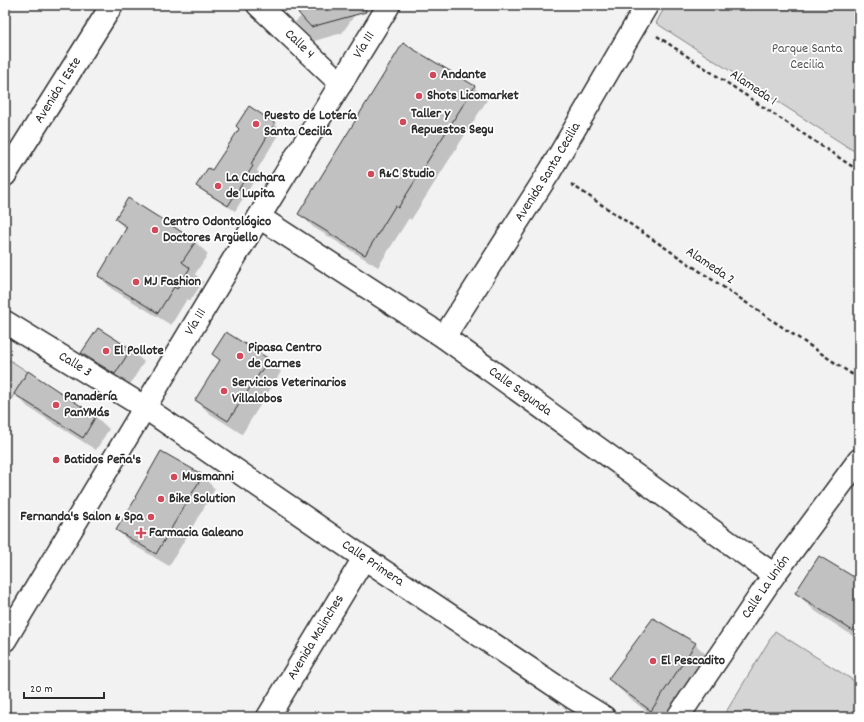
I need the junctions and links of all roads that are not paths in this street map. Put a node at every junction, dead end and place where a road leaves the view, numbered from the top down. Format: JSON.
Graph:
{"nodes":[{"id":1,"x":112,"y":5,"type":"edge"},
{"id":2,"x":258,"y":5,"type":"edge"},
{"id":3,"x":389,"y":5,"type":"edge"},
{"id":4,"x":642,"y":14,"type":"edge"},
{"id":5,"x":341,"y":84,"type":"junction"},
{"id":6,"x":5,"y":175,"type":"edge"},
{"id":7,"x":259,"y":217,"type":"junction"},
{"id":8,"x":5,"y":322,"type":"edge"},
{"id":9,"x":444,"y":337,"type":"junction"},
{"id":10,"x":144,"y":407,"type":"junction"},
{"id":11,"x":859,"y":460,"type":"edge"},
{"id":12,"x":364,"y":558,"type":"junction"},
{"id":13,"x":774,"y":575,"type":"junction"},
{"id":14,"x":5,"y":640,"type":"edge"},
{"id":15,"x":268,"y":717,"type":"edge"},
{"id":16,"x":604,"y":717,"type":"edge"},
{"id":17,"x":678,"y":717,"type":"edge"}],
"edges":[{"from":1,"to":6,"type":"street","name":"Avenida 1 Este"},
{"from":2,"to":5,"type":"street","name":"Calle 4"},
{"from":3,"to":5,"type":"street","name":"Vía 111"},
{"from":4,"to":9,"type":"street","name":"Avenida Santa Cecilia"},
{"from":5,"to":7,"type":"street","name":"Vía 111"},
{"from":7,"to":9,"type":"street","name":"Calle Segunda"},
{"from":7,"to":10,"type":"street","name":"Vía 111"},
{"from":8,"to":10,"type":"street","name":"Calle 3"},
{"from":9,"to":13,"type":"street","name":"Calle Segunda"},
{"from":10,"to":12,"type":"street","name":"Calle Primera"},
{"from":10,"to":14,"type":"street","name":"Vía 111"},
{"from":11,"to":13,"type":"street","name":"Calle La Unión"},
{"from":12,"to":15,"type":"street","name":"Avenida Malinches"},
{"from":12,"to":16,"type":"street","name":"Calle Primera"},
{"from":13,"to":17,"type":"street","name":"Calle La Unión"}]}
